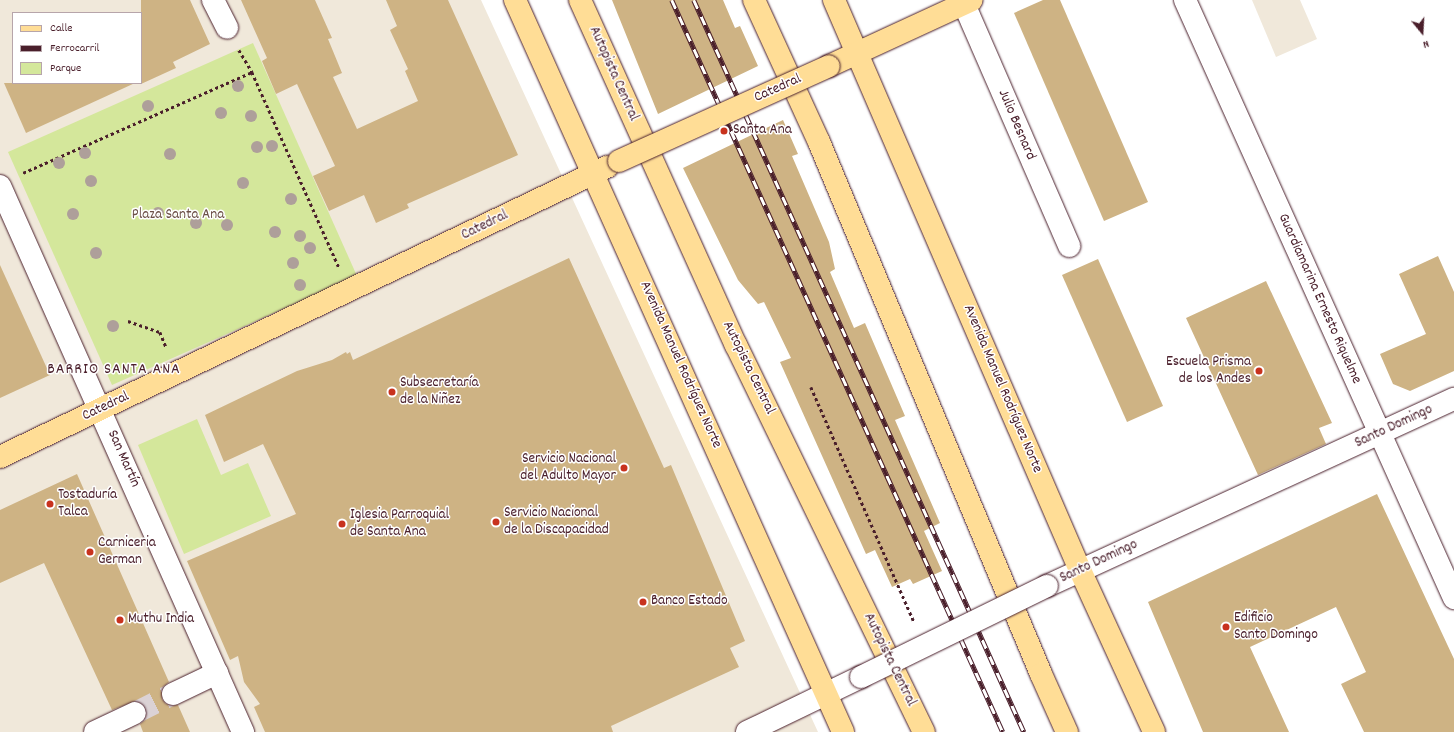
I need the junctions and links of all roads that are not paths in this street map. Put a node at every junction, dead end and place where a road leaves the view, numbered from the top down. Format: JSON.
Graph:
{"nodes":[{"id":1,"x":213,"y":0,"type":"edge"},
{"id":2,"x":515,"y":0,"type":"edge"},
{"id":3,"x":580,"y":0,"type":"edge"},
{"id":4,"x":754,"y":0,"type":"edge"},
{"id":5,"x":834,"y":0,"type":"edge"},
{"id":6,"x":1185,"y":0,"type":"edge"},
{"id":7,"x":968,"y":2,"type":"edge"},
{"id":8,"x":227,"y":28,"type":"dead end"},
{"id":9,"x":858,"y":53,"type":"junction"},
{"id":10,"x":594,"y":172,"type":"junction"},
{"id":11,"x":0,"y":186,"type":"edge"},
{"id":12,"x":1069,"y":246,"type":"dead end"},
{"id":13,"x":1454,"y":399,"type":"edge"},
{"id":14,"x":101,"y":409,"type":"junction"},
{"id":15,"x":1380,"y":435,"type":"junction"},
{"id":16,"x":0,"y":457,"type":"edge"},
{"id":17,"x":1080,"y":570,"type":"junction"},
{"id":18,"x":1454,"y":598,"type":"edge"},
{"id":19,"x":217,"y":673,"type":"junction"},
{"id":20,"x":826,"y":693,"type":"junction"},
{"id":21,"x":173,"y":694,"type":"tunnel mouth"},
{"id":22,"x":135,"y":712,"type":"tunnel mouth"},
{"id":23,"x":95,"y":732,"type":"edge"},
{"id":24,"x":243,"y":732,"type":"edge"},
{"id":25,"x":747,"y":732,"type":"edge"},
{"id":26,"x":842,"y":732,"type":"edge"},
{"id":27,"x":924,"y":732,"type":"edge"},
{"id":28,"x":1067,"y":732,"type":"edge"},
{"id":29,"x":1154,"y":732,"type":"edge"}],
"edges":[{"from":1,"to":8,"type":"street"},
{"from":2,"to":10,"type":"main road","name":"Avenida Manuel Rodríguez Norte"},
{"from":3,"to":27,"type":"main road","name":"Autopista Central"},
{"from":4,"to":28,"type":"main road"},
{"from":5,"to":9,"type":"main road","name":"Avenida Manuel Rodríguez Norte"},
{"from":6,"to":15,"type":"street","name":"Guardiamarina Ernesto Riquelme"},
{"from":7,"to":9,"type":"main road","name":"Catedral"},
{"from":7,"to":12,"type":"street","name":"Julio Besnard"},
{"from":9,"to":10,"type":"main road","name":"Catedral","bridge":true},
{"from":9,"to":17,"type":"main road","name":"Avenida Manuel Rodríguez Norte"},
{"from":10,"to":14,"type":"main road","name":"Catedral"},
{"from":10,"to":20,"type":"main road","name":"Avenida Manuel Rodríguez Norte"},
{"from":11,"to":14,"type":"street","name":"San Martín"},
{"from":13,"to":15,"type":"street","name":"Santo Domingo"},
{"from":14,"to":16,"type":"main road","name":"Catedral"},
{"from":14,"to":19,"type":"street","name":"San Martín"},
{"from":15,"to":17,"type":"street","name":"Santo Domingo"},
{"from":15,"to":18,"type":"street","name":"Guardiamarina Ernesto Riquelme"},
{"from":17,"to":20,"type":"street","name":"Santo Domingo","bridge":true},
{"from":17,"to":29,"type":"main road","name":"Avenida Manuel Rodríguez Norte"},
{"from":19,"to":21,"type":"street"},
{"from":19,"to":24,"type":"street","name":"San Martín"},
{"from":20,"to":25,"type":"street","name":"Santo Domingo"},
{"from":20,"to":26,"type":"main road","name":"Avenida Manuel Rodríguez Norte"},
{"from":22,"to":23,"type":"street"}]}
